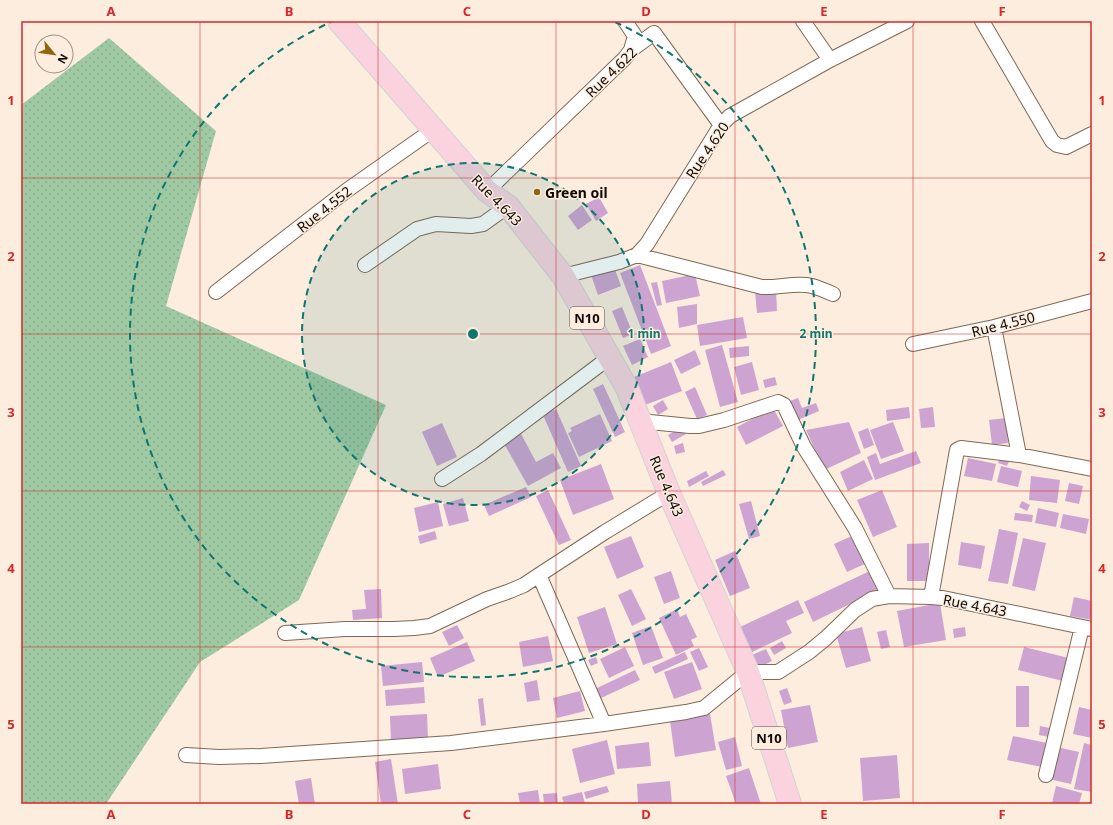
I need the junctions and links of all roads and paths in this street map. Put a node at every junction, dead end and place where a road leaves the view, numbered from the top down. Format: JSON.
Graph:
{"nodes":[{"id":1,"x":625,"y":21,"type":"edge"},
{"id":2,"x":803,"y":21,"type":"edge"},
{"id":3,"x":907,"y":21,"type":"edge"},
{"id":4,"x":982,"y":21,"type":"edge"},
{"id":5,"x":347,"y":23,"type":"edge"},
{"id":6,"x":631,"y":50,"type":"junction"},
{"id":7,"x":830,"y":60,"type":"junction"},
{"id":8,"x":721,"y":125,"type":"junction"},
{"id":9,"x":434,"y":129,"type":"junction"},
{"id":10,"x":1092,"y":134,"type":"edge"},
{"id":11,"x":487,"y":192,"type":"junction"},
{"id":12,"x":508,"y":206,"type":"junction"},
{"id":13,"x":637,"y":255,"type":"junction"},
{"id":14,"x":365,"y":265,"type":"dead end"},
{"id":15,"x":563,"y":276,"type":"junction"},
{"id":16,"x":216,"y":292,"type":"dead end"},
{"id":17,"x":833,"y":294,"type":"dead end"},
{"id":18,"x":1092,"y":301,"type":"edge"},
{"id":19,"x":994,"y":328,"type":"junction"},
{"id":20,"x":913,"y":344,"type":"dead end"},
{"id":21,"x":610,"y":357,"type":"junction"},
{"id":22,"x":640,"y":421,"type":"junction"},
{"id":23,"x":1019,"y":455,"type":"junction"},
{"id":24,"x":1092,"y":469,"type":"edge"},
{"id":25,"x":442,"y":479,"type":"dead end"},
{"id":26,"x":669,"y":493,"type":"junction"},
{"id":27,"x":539,"y":575,"type":"junction"},
{"id":28,"x":889,"y":596,"type":"junction"},
{"id":29,"x":931,"y":597,"type":"junction"},
{"id":30,"x":1087,"y":628,"type":"edge"},
{"id":31,"x":285,"y":633,"type":"dead end"},
{"id":32,"x":748,"y":672,"type":"junction"},
{"id":33,"x":604,"y":724,"type":"junction"},
{"id":34,"x":186,"y":755,"type":"dead end"},
{"id":35,"x":1046,"y":775,"type":"dead end"},
{"id":36,"x":790,"y":804,"type":"edge"}],
"edges":[{"from":1,"to":6,"type":"street"},
{"from":2,"to":7,"type":"street"},
{"from":3,"to":7,"type":"street","name":"Rue 4.620"},
{"from":4,"to":10,"type":"street"},
{"from":5,"to":9,"type":"highway","name":"Rue 4.643","number":"N10"},
{"from":6,"to":8,"type":"street","name":"Rue 4.622"},
{"from":6,"to":11,"type":"street","name":"Rue 4.622"},
{"from":7,"to":8,"type":"street","name":"Rue 4.620"},
{"from":8,"to":13,"type":"street","name":"Rue 4.620"},
{"from":9,"to":11,"type":"highway","name":"Rue 4.643","number":"N10"},
{"from":9,"to":16,"type":"street","name":"Rue 4.552"},
{"from":11,"to":12,"type":"highway","name":"Rue 4.643","number":"N10"},
{"from":12,"to":14,"type":"street"},
{"from":12,"to":15,"type":"highway","name":"Rue 4.643","number":"N10"},
{"from":13,"to":15,"type":"street","name":"Rue 4.620"},
{"from":13,"to":17,"type":"street"},
{"from":15,"to":21,"type":"highway","name":"Rue 4.643","number":"N10"},
{"from":18,"to":19,"type":"street","name":"Rue 4.550"},
{"from":19,"to":20,"type":"street","name":"Rue 4.550"},
{"from":19,"to":23,"type":"street"},
{"from":21,"to":22,"type":"highway","name":"Rue 4.643","number":"N10"},
{"from":21,"to":25,"type":"street"},
{"from":22,"to":26,"type":"highway","name":"Rue 4.643","number":"N10"},
{"from":22,"to":28,"type":"street"},
{"from":23,"to":24,"type":"street"},
{"from":23,"to":29,"type":"street"},
{"from":26,"to":27,"type":"street"},
{"from":26,"to":32,"type":"highway","name":"Rue 4.643","number":"N10"},
{"from":27,"to":31,"type":"street"},
{"from":27,"to":33,"type":"street"},
{"from":28,"to":29,"type":"street","name":"Rue 4.643"},
{"from":28,"to":32,"type":"street","name":"Rue 4.643"},
{"from":29,"to":30,"type":"street","name":"Rue 4.643"},
{"from":30,"to":35,"type":"street"},
{"from":32,"to":33,"type":"street"},
{"from":32,"to":36,"type":"highway","number":"N10"},
{"from":33,"to":34,"type":"street"}]}
